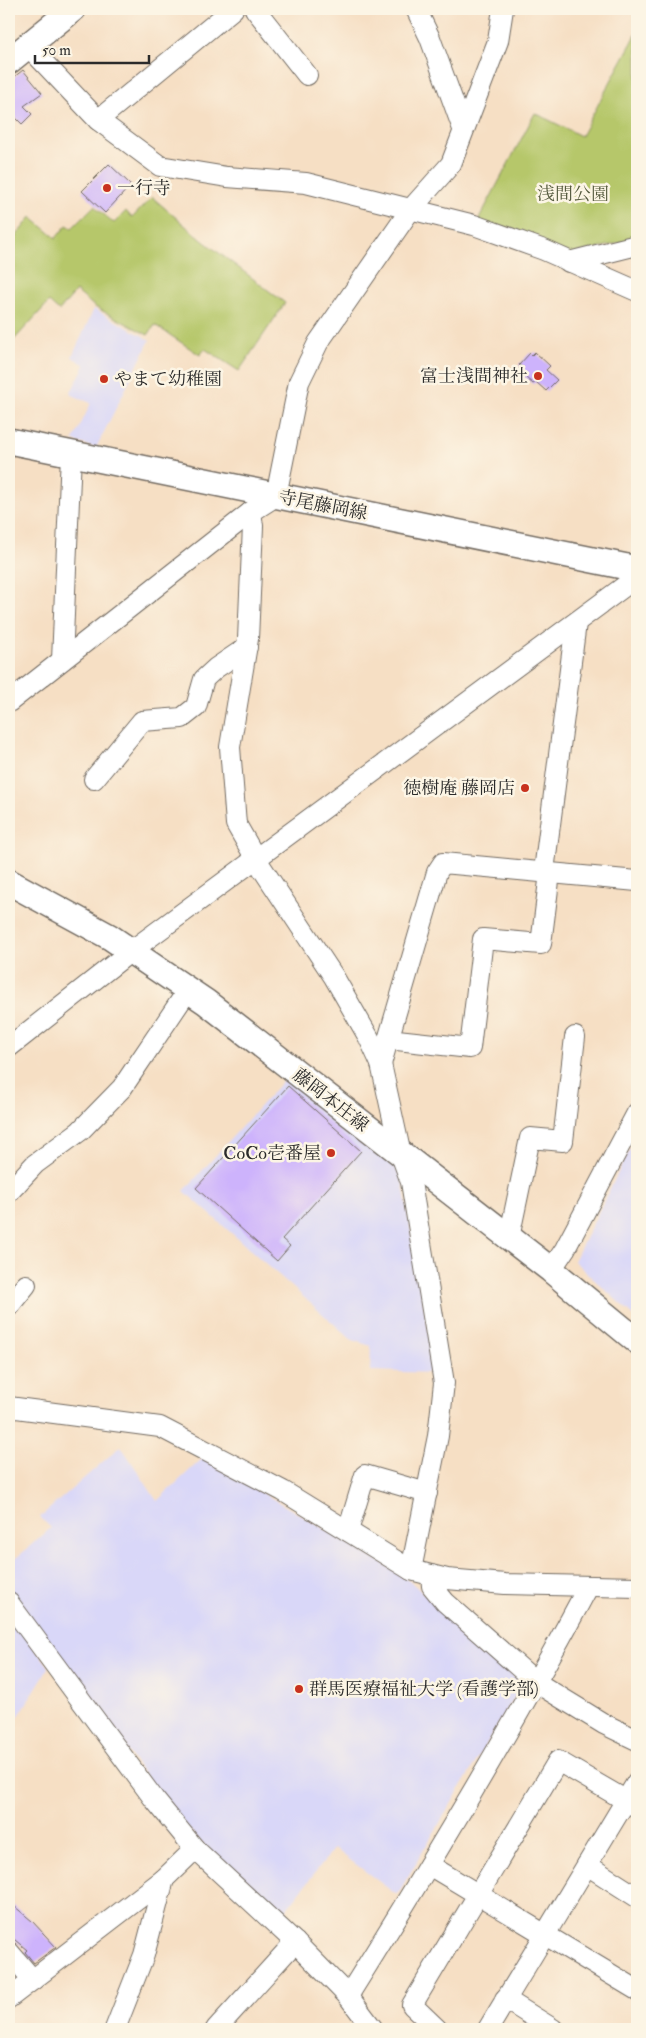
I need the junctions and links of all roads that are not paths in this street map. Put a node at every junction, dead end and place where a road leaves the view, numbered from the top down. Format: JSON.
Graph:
{"nodes":[{"id":1,"x":73,"y":9,"type":"edge"},
{"id":2,"x":233,"y":9,"type":"edge"},
{"id":3,"x":255,"y":9,"type":"edge"},
{"id":4,"x":416,"y":9,"type":"edge"},
{"id":5,"x":503,"y":9,"type":"edge"},
{"id":6,"x":28,"y":46,"type":"junction"},
{"id":7,"x":9,"y":61,"type":"edge"},
{"id":8,"x":306,"y":75,"type":"dead end"},
{"id":9,"x":98,"y":120,"type":"junction"},
{"id":10,"x":463,"y":129,"type":"junction"},
{"id":11,"x":411,"y":209,"type":"junction"},
{"id":12,"x":637,"y":245,"type":"edge"},
{"id":13,"x":568,"y":262,"type":"junction"},
{"id":14,"x":637,"y":291,"type":"edge"},
{"id":15,"x":9,"y":441,"type":"edge"},
{"id":16,"x":71,"y":455,"type":"junction"},
{"id":17,"x":276,"y":496,"type":"junction"},
{"id":18,"x":251,"y":512,"type":"junction"},
{"id":19,"x":637,"y":568,"type":"edge"},
{"id":20,"x":637,"y":577,"type":"edge"},
{"id":21,"x":576,"y":623,"type":"junction"},
{"id":22,"x":247,"y":647,"type":"junction"},
{"id":23,"x":62,"y":660,"type":"junction"},
{"id":24,"x":9,"y":702,"type":"edge"},
{"id":25,"x":94,"y":779,"type":"dead end"},
{"id":26,"x":256,"y":859,"type":"junction"},
{"id":27,"x":547,"y":872,"type":"junction"},
{"id":28,"x":637,"y":881,"type":"edge"},
{"id":29,"x":9,"y":882,"type":"edge"},
{"id":30,"x":131,"y":951,"type":"junction"},
{"id":31,"x":188,"y":990,"type":"junction"},
{"id":32,"x":576,"y":1037,"type":"dead end"},
{"id":33,"x":388,"y":1039,"type":"junction"},
{"id":34,"x":9,"y":1047,"type":"edge"},
{"id":35,"x":381,"y":1064,"type":"junction"},
{"id":36,"x":637,"y":1113,"type":"edge"},
{"id":37,"x":401,"y":1155,"type":"junction"},
{"id":38,"x":9,"y":1192,"type":"edge"},
{"id":39,"x":509,"y":1238,"type":"junction"},
{"id":40,"x":550,"y":1270,"type":"junction"},
{"id":41,"x":26,"y":1285,"type":"dead end"},
{"id":42,"x":9,"y":1306,"type":"edge"},
{"id":43,"x":637,"y":1341,"type":"edge"},
{"id":44,"x":9,"y":1407,"type":"edge"},
{"id":45,"x":427,"y":1493,"type":"junction"},
{"id":46,"x":348,"y":1531,"type":"junction"},
{"id":47,"x":411,"y":1570,"type":"junction"},
{"id":48,"x":431,"y":1575,"type":"junction"},
{"id":49,"x":588,"y":1586,"type":"junction"},
{"id":50,"x":637,"y":1587,"type":"edge"},
{"id":51,"x":9,"y":1603,"type":"edge"},
{"id":52,"x":537,"y":1683,"type":"junction"},
{"id":53,"x":637,"y":1740,"type":"edge"},
{"id":54,"x":637,"y":1782,"type":"edge"},
{"id":55,"x":632,"y":1804,"type":"edge"},
{"id":56,"x":195,"y":1850,"type":"junction"},
{"id":57,"x":587,"y":1865,"type":"junction"},
{"id":58,"x":429,"y":1866,"type":"junction"},
{"id":59,"x":164,"y":1879,"type":"junction"},
{"id":60,"x":477,"y":1894,"type":"junction"},
{"id":61,"x":637,"y":1897,"type":"edge"},
{"id":62,"x":545,"y":1934,"type":"junction"},
{"id":63,"x":295,"y":1942,"type":"junction"},
{"id":64,"x":9,"y":1952,"type":"edge"},
{"id":65,"x":32,"y":1980,"type":"junction"},
{"id":66,"x":637,"y":1990,"type":"edge"},
{"id":67,"x":348,"y":1996,"type":"junction"},
{"id":68,"x":9,"y":1998,"type":"edge"},
{"id":69,"x":505,"y":1999,"type":"junction"},
{"id":70,"x":369,"y":2028,"type":"edge"},
{"id":71,"x":115,"y":2029,"type":"edge"},
{"id":72,"x":216,"y":2029,"type":"edge"},
{"id":73,"x":437,"y":2029,"type":"edge"},
{"id":74,"x":488,"y":2029,"type":"edge"},
{"id":75,"x":553,"y":2029,"type":"edge"}],
"edges":[{"from":1,"to":6,"type":"main road"},
{"from":2,"to":9,"type":"street"},
{"from":3,"to":8,"type":"street"},
{"from":4,"to":10,"type":"street"},
{"from":5,"to":10,"type":"street"},
{"from":6,"to":7,"type":"main road"},
{"from":6,"to":9,"type":"street"},
{"from":9,"to":11,"type":"street"},
{"from":10,"to":11,"type":"street"},
{"from":11,"to":13,"type":"street"},
{"from":11,"to":17,"type":"street"},
{"from":12,"to":13,"type":"street"},
{"from":13,"to":14,"type":"street"},
{"from":15,"to":16,"type":"main road","name":"寺尾藤岡線"},
{"from":16,"to":17,"type":"main road","name":"寺尾藤岡線"},
{"from":16,"to":23,"type":"street"},
{"from":17,"to":18,"type":"street"},
{"from":17,"to":19,"type":"main road","name":"寺尾藤岡線"},
{"from":18,"to":22,"type":"street"},
{"from":18,"to":23,"type":"street"},
{"from":20,"to":21,"type":"street"},
{"from":21,"to":26,"type":"street"},
{"from":21,"to":27,"type":"street"},
{"from":22,"to":25,"type":"street"},
{"from":22,"to":26,"type":"street"},
{"from":23,"to":24,"type":"street"},
{"from":26,"to":30,"type":"street"},
{"from":26,"to":35,"type":"street"},
{"from":27,"to":28,"type":"street"},
{"from":27,"to":33,"type":"street"},
{"from":27,"to":33,"type":"street"},
{"from":29,"to":30,"type":"main road","name":"藤岡本庄線"},
{"from":30,"to":31,"type":"main road","name":"藤岡本庄線"},
{"from":30,"to":34,"type":"street"},
{"from":31,"to":37,"type":"main road","name":"藤岡本庄線"},
{"from":31,"to":38,"type":"street"},
{"from":32,"to":39,"type":"street"},
{"from":33,"to":35,"type":"street"},
{"from":35,"to":37,"type":"street"},
{"from":36,"to":40,"type":"street"},
{"from":37,"to":39,"type":"main road","name":"藤岡本庄線"},
{"from":37,"to":45,"type":"street"},
{"from":39,"to":40,"type":"main road","name":"藤岡本庄線"},
{"from":40,"to":43,"type":"main road","name":"藤岡本庄線"},
{"from":41,"to":42,"type":"street"},
{"from":44,"to":46,"type":"street"},
{"from":45,"to":46,"type":"street"},
{"from":45,"to":47,"type":"street"},
{"from":46,"to":47,"type":"street"},
{"from":47,"to":48,"type":"street"},
{"from":48,"to":49,"type":"street"},
{"from":48,"to":52,"type":"street"},
{"from":49,"to":50,"type":"street"},
{"from":49,"to":52,"type":"street"},
{"from":51,"to":56,"type":"street"},
{"from":52,"to":53,"type":"street"},
{"from":52,"to":58,"type":"street"},
{"from":54,"to":55,"type":"street"},
{"from":55,"to":57,"type":"street"},
{"from":55,"to":60,"type":"street"},
{"from":56,"to":59,"type":"street"},
{"from":56,"to":63,"type":"street"},
{"from":57,"to":61,"type":"street"},
{"from":57,"to":62,"type":"street"},
{"from":58,"to":60,"type":"street"},
{"from":58,"to":67,"type":"street"},
{"from":59,"to":65,"type":"street"},
{"from":59,"to":71,"type":"street"},
{"from":60,"to":62,"type":"street"},
{"from":60,"to":73,"type":"street"},
{"from":62,"to":66,"type":"street"},
{"from":62,"to":69,"type":"street"},
{"from":63,"to":67,"type":"street"},
{"from":63,"to":72,"type":"street"},
{"from":64,"to":65,"type":"street"},
{"from":65,"to":68,"type":"street"},
{"from":67,"to":70,"type":"street"},
{"from":69,"to":74,"type":"street"},
{"from":69,"to":75,"type":"street"}]}
